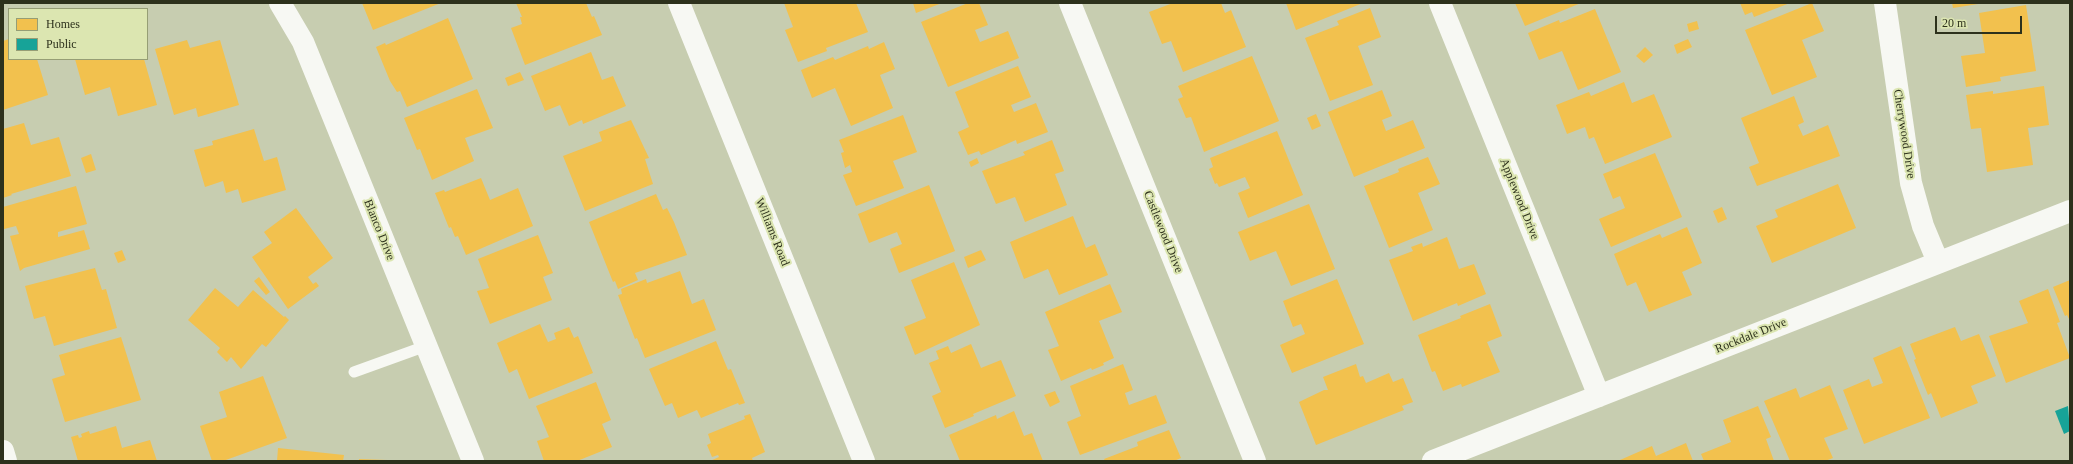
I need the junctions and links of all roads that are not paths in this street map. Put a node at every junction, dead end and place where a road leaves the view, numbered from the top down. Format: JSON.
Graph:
{"nodes":[{"id":1,"x":280,"y":3,"type":"edge"},
{"id":2,"x":679,"y":3,"type":"edge"},
{"id":3,"x":1070,"y":3,"type":"edge"},
{"id":4,"x":1440,"y":3,"type":"edge"},
{"id":5,"x":1885,"y":3,"type":"edge"},
{"id":6,"x":2070,"y":210,"type":"edge"},
{"id":7,"x":1938,"y":262,"type":"junction"},
{"id":8,"x":426,"y":346,"type":"junction"},
{"id":9,"x":354,"y":372,"type":"dead end"},
{"id":10,"x":1599,"y":396,"type":"junction"},
{"id":11,"x":3,"y":451,"type":"edge"},
{"id":12,"x":6,"y":461,"type":"edge"},
{"id":13,"x":473,"y":461,"type":"edge"},
{"id":14,"x":864,"y":461,"type":"edge"},
{"id":15,"x":1255,"y":461,"type":"edge"},
{"id":16,"x":1433,"y":461,"type":"edge"}],
"edges":[{"from":1,"to":8,"type":"street","name":"Blanco Drive"},
{"from":2,"to":14,"type":"street","name":"Williams Road"},
{"from":3,"to":15,"type":"street","name":"Castlewood Drive"},
{"from":4,"to":10,"type":"street","name":"Applewood Drive"},
{"from":5,"to":7,"type":"street","name":"Cherrywood Drive"},
{"from":6,"to":7,"type":"street","name":"Rockdale Drive"},
{"from":7,"to":10,"type":"street","name":"Rockdale Drive"},
{"from":8,"to":9,"type":"lane"},
{"from":8,"to":13,"type":"street","name":"Blanco Drive"},
{"from":10,"to":16,"type":"street","name":"Rockdale Drive"},
{"from":11,"to":12,"type":"street"}]}
